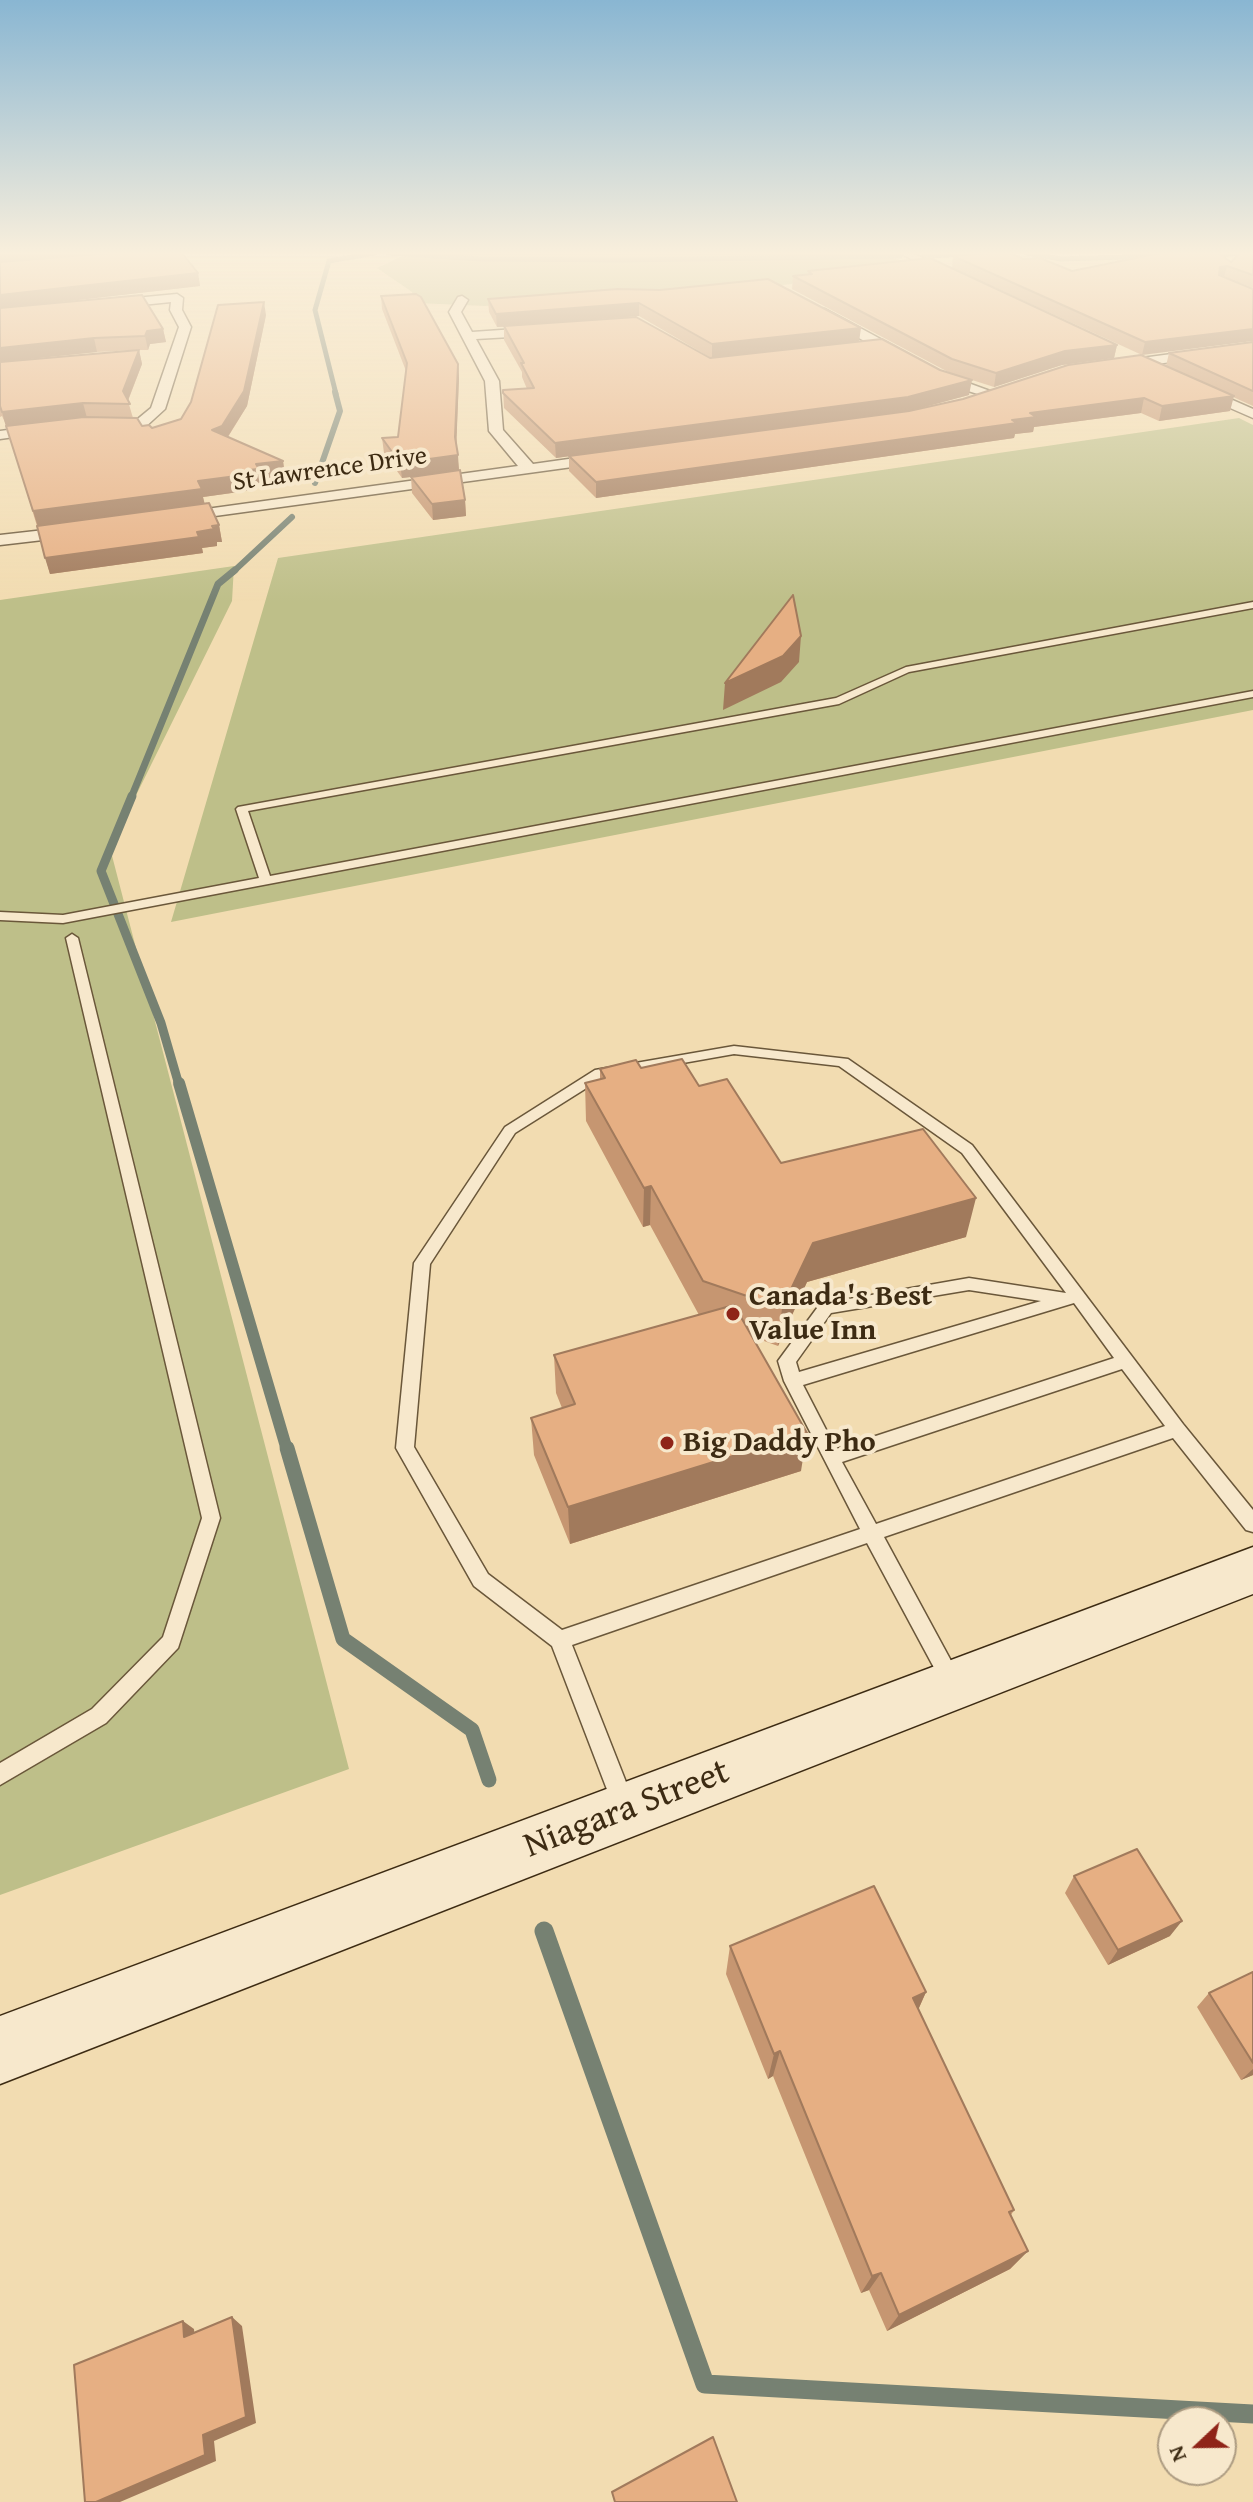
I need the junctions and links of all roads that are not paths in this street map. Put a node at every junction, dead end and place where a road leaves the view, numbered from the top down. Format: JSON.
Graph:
{"nodes":[{"id":1,"x":171,"y":370,"type":"edge"},
{"id":2,"x":484,"y":370,"type":"edge"},
{"id":3,"x":927,"y":370,"type":"edge"},
{"id":4,"x":1155,"y":370,"type":"edge"},
{"id":5,"x":1167,"y":375,"type":"edge"},
{"id":6,"x":1181,"y":382,"type":"edge"},
{"id":7,"x":968,"y":403,"type":"edge"},
{"id":8,"x":1253,"y":414,"type":"edge"},
{"id":9,"x":87,"y":425,"type":"edge"},
{"id":10,"x":65,"y":427,"type":"edge"},
{"id":11,"x":0,"y":435,"type":"edge"},
{"id":12,"x":624,"y":456,"type":"edge"},
{"id":13,"x":529,"y":469,"type":"junction"},
{"id":14,"x":158,"y":520,"type":"edge"},
{"id":15,"x":95,"y":529,"type":"edge"},
{"id":16,"x":0,"y":540,"type":"edge"},
{"id":17,"x":1253,"y":605,"type":"edge"},
{"id":18,"x":1253,"y":694,"type":"edge"},
{"id":19,"x":266,"y":881,"type":"junction"},
{"id":20,"x":0,"y":916,"type":"edge"},
{"id":21,"x":72,"y":938,"type":"dead end"},
{"id":22,"x":1073,"y":1298,"type":"junction"},
{"id":23,"x":1126,"y":1361,"type":"junction"},
{"id":24,"x":793,"y":1381,"type":"junction"},
{"id":25,"x":1177,"y":1429,"type":"junction"},
{"id":26,"x":831,"y":1458,"type":"junction"},
{"id":27,"x":1253,"y":1524,"type":"edge"},
{"id":28,"x":871,"y":1534,"type":"junction"},
{"id":29,"x":1253,"y":1570,"type":"edge"},
{"id":30,"x":560,"y":1640,"type":"junction"},
{"id":31,"x":954,"y":1685,"type":"junction"},
{"id":32,"x":0,"y":1775,"type":"edge"},
{"id":33,"x":627,"y":1810,"type":"junction"},
{"id":34,"x":0,"y":2050,"type":"edge"}],
"edges":[{"from":1,"to":9,"type":"street"},
{"from":2,"to":13,"type":"street"},
{"from":3,"to":7,"type":"street"},
{"from":4,"to":5,"type":"street"},
{"from":6,"to":8,"type":"street"},
{"from":10,"to":11,"type":"street"},
{"from":12,"to":13,"type":"street","name":"St Lawrence Drive"},
{"from":13,"to":14,"type":"street","name":"St Lawrence Drive"},
{"from":15,"to":16,"type":"street"},
{"from":17,"to":19,"type":"lane"},
{"from":18,"to":19,"type":"lane"},
{"from":19,"to":20,"type":"lane"},
{"from":21,"to":32,"type":"lane"},
{"from":22,"to":23,"type":"lane"},
{"from":22,"to":24,"type":"lane"},
{"from":22,"to":24,"type":"lane"},
{"from":22,"to":30,"type":"lane"},
{"from":23,"to":25,"type":"lane"},
{"from":23,"to":26,"type":"lane"},
{"from":24,"to":26,"type":"lane"},
{"from":25,"to":27,"type":"lane"},
{"from":25,"to":28,"type":"lane"},
{"from":26,"to":28,"type":"lane"},
{"from":28,"to":30,"type":"lane"},
{"from":28,"to":31,"type":"lane"},
{"from":29,"to":31,"type":"main road","name":"Niagara Street"},
{"from":30,"to":33,"type":"lane"},
{"from":31,"to":33,"type":"main road","name":"Niagara Street"},
{"from":33,"to":34,"type":"main road","name":"Niagara Street"}]}
